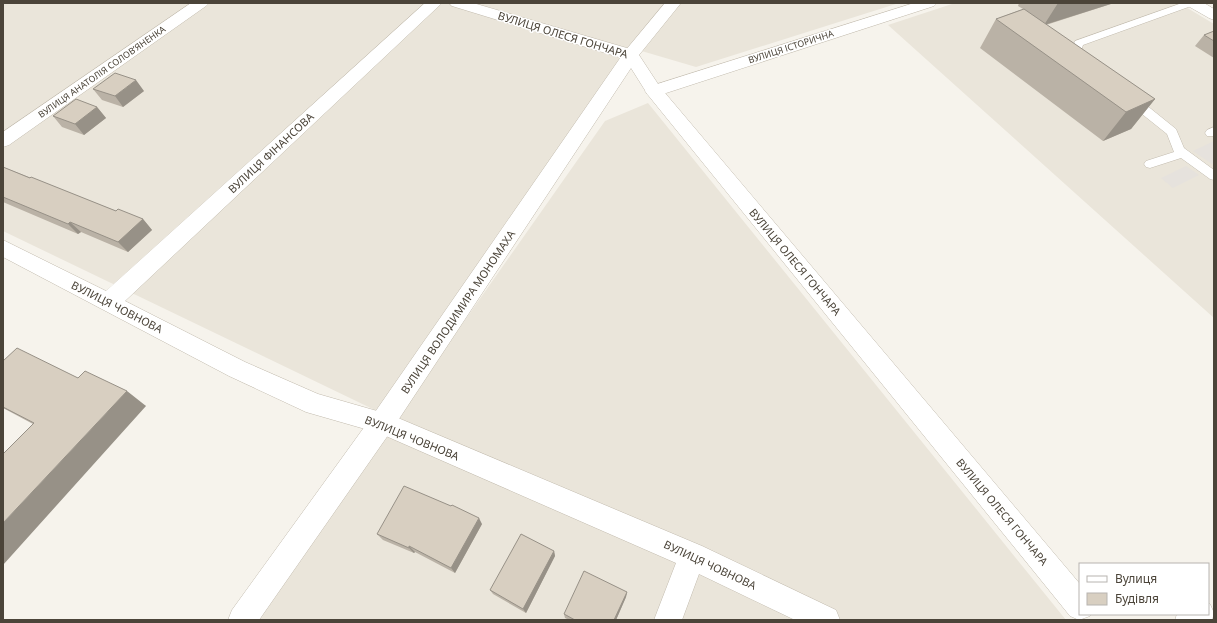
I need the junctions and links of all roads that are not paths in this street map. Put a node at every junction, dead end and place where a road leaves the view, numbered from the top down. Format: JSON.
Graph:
{"nodes":[{"id":1,"x":200,"y":3,"type":"edge"},
{"id":2,"x":434,"y":3,"type":"edge"},
{"id":3,"x":457,"y":3,"type":"edge"},
{"id":4,"x":673,"y":3,"type":"edge"},
{"id":5,"x":929,"y":3,"type":"edge"},
{"id":6,"x":1192,"y":3,"type":"edge"},
{"id":7,"x":1214,"y":15,"type":"edge"},
{"id":8,"x":631,"y":55,"type":"junction"},
{"id":9,"x":1093,"y":69,"type":"edge"},
{"id":10,"x":654,"y":91,"type":"junction"},
{"id":11,"x":1123,"y":92,"type":"edge"},
{"id":12,"x":3,"y":142,"type":"edge"},
{"id":13,"x":1183,"y":153,"type":"junction"},
{"id":14,"x":1150,"y":164,"type":"dead end"},
{"id":15,"x":1214,"y":176,"type":"edge"},
{"id":16,"x":3,"y":248,"type":"edge"},
{"id":17,"x":109,"y":302,"type":"junction"},
{"id":18,"x":382,"y":423,"type":"junction"},
{"id":19,"x":692,"y":556,"type":"junction"},
{"id":20,"x":1079,"y":605,"type":"edge"},
{"id":21,"x":242,"y":620,"type":"edge"},
{"id":22,"x":668,"y":620,"type":"edge"},
{"id":23,"x":826,"y":620,"type":"edge"}],
"edges":[{"from":1,"to":12,"type":"street","name":"ВУЛИЦЯ АНАТОЛІЯ СОЛОВ’ЯНЕНКА"},
{"from":2,"to":17,"type":"street","name":"ВУЛИЦЯ ФІНАНСОВА"},
{"from":3,"to":8,"type":"street","name":"ВУЛИЦЯ ОЛЕСЯ ГОНЧАРА"},
{"from":4,"to":8,"type":"street","name":"ВУЛИЦЯ ВОЛОДИМИРА МОНОМАХА"},
{"from":5,"to":10,"type":"street","name":"ВУЛИЦЯ ІСТОРИЧНА"},
{"from":6,"to":7,"type":"street"},
{"from":6,"to":9,"type":"lane"},
{"from":8,"to":10,"type":"street","name":"ВУЛИЦЯ ОЛЕСЯ ГОНЧАРА"},
{"from":8,"to":18,"type":"street","name":"ВУЛИЦЯ ВОЛОДИМИРА МОНОМАХА"},
{"from":10,"to":20,"type":"street","name":"ВУЛИЦЯ ОЛЕСЯ ГОНЧАРА"},
{"from":11,"to":13,"type":"lane"},
{"from":13,"to":14,"type":"lane"},
{"from":13,"to":15,"type":"lane"},
{"from":16,"to":17,"type":"street","name":"ВУЛИЦЯ ЧОВНОВА"},
{"from":17,"to":18,"type":"street","name":"ВУЛИЦЯ ЧОВНОВА"},
{"from":18,"to":19,"type":"street","name":"ВУЛИЦЯ ЧОВНОВА"},
{"from":18,"to":21,"type":"street","name":"ВУЛИЦЯ ВОЛОДИМИРА МОНОМАХА"},
{"from":19,"to":22,"type":"street"},
{"from":19,"to":23,"type":"street","name":"ВУЛИЦЯ ЧОВНОВА"}]}
